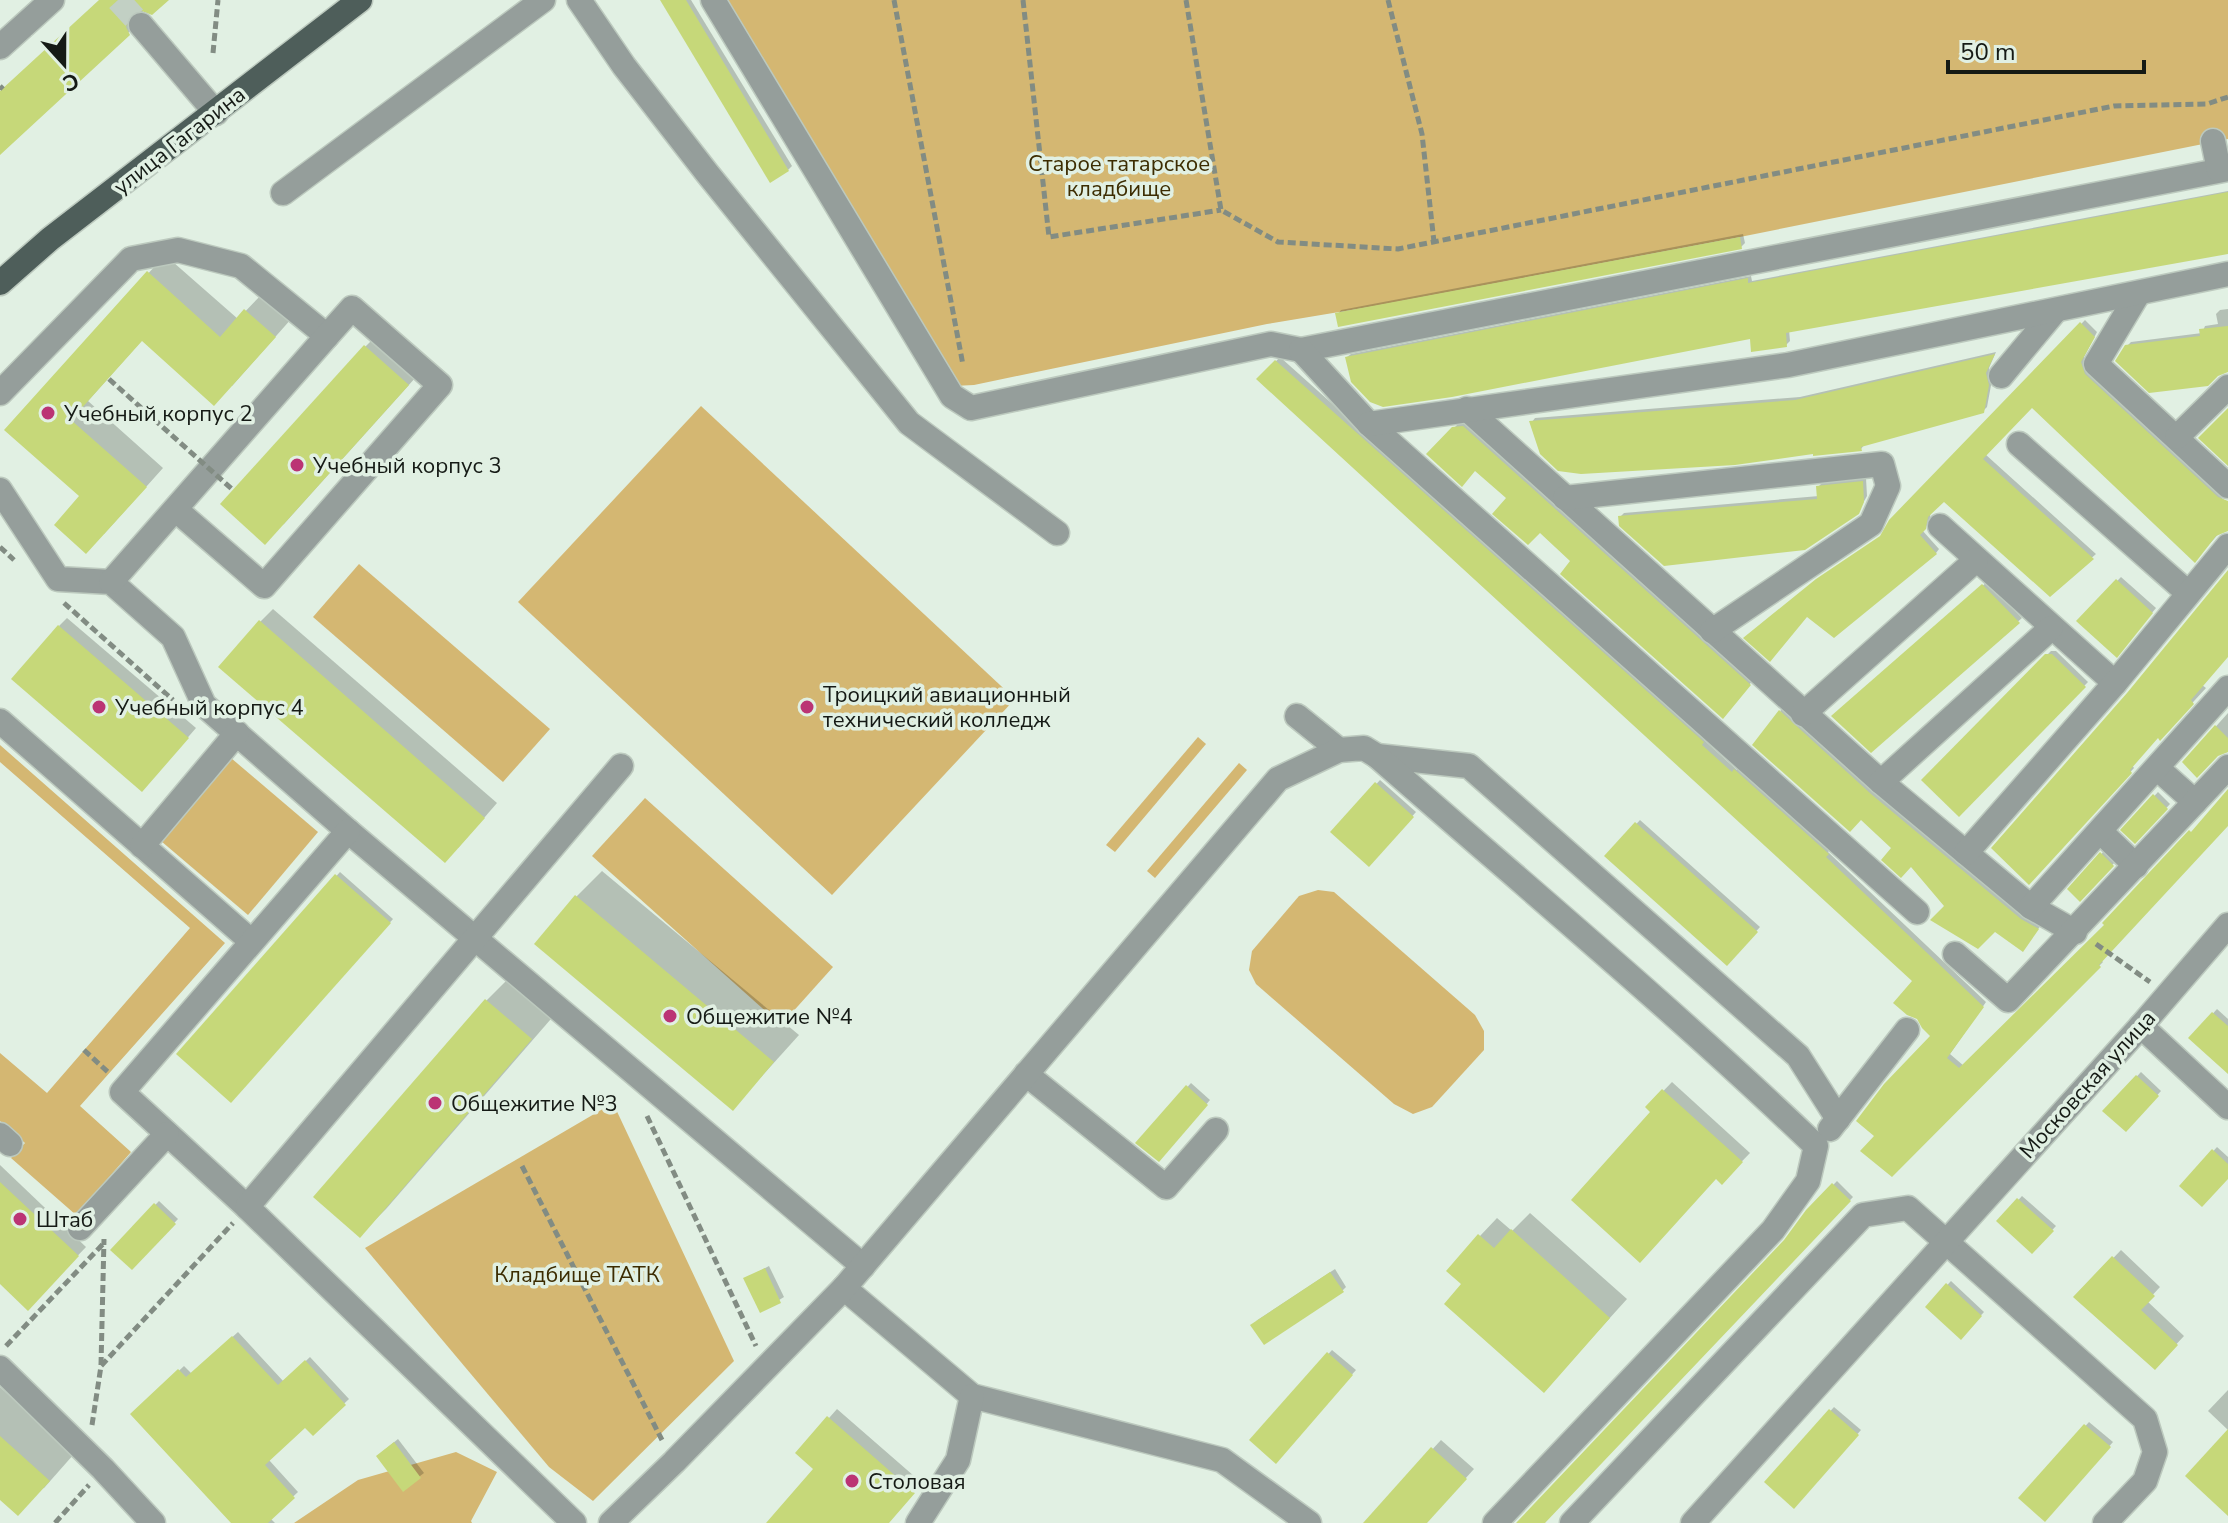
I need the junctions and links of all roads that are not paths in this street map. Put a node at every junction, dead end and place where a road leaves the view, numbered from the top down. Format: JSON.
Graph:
{"nodes":[{"id":1,"x":52,"y":0,"type":"edge"},
{"id":2,"x":360,"y":0,"type":"edge"},
{"id":3,"x":543,"y":0,"type":"edge"},
{"id":4,"x":579,"y":0,"type":"edge"},
{"id":5,"x":713,"y":0,"type":"edge"},
{"id":6,"x":141,"y":25,"type":"tunnel mouth"},
{"id":7,"x":0,"y":47,"type":"edge"},
{"id":8,"x":216,"y":113,"type":"junction"},
{"id":9,"x":2213,"y":141,"type":"dead end"},
{"id":10,"x":2224,"y":170,"type":"edge"},
{"id":11,"x":283,"y":193,"type":"dead end"},
{"id":12,"x":2228,"y":274,"type":"edge"},
{"id":13,"x":0,"y":283,"type":"edge"},
{"id":14,"x":2138,"y":294,"type":"junction"},
{"id":15,"x":2055,"y":311,"type":"junction"},
{"id":16,"x":327,"y":336,"type":"junction"},
{"id":17,"x":1301,"y":350,"type":"junction"},
{"id":18,"x":2001,"y":376,"type":"dead end"},
{"id":19,"x":2228,"y":387,"type":"edge"},
{"id":20,"x":0,"y":393,"type":"edge"},
{"id":21,"x":1467,"y":409,"type":"junction"},
{"id":22,"x":1369,"y":424,"type":"junction"},
{"id":23,"x":2177,"y":437,"type":"junction"},
{"id":24,"x":2019,"y":444,"type":"dead end"},
{"id":25,"x":2228,"y":486,"type":"edge"},
{"id":26,"x":0,"y":490,"type":"edge"},
{"id":27,"x":1565,"y":498,"type":"junction"},
{"id":28,"x":175,"y":509,"type":"junction"},
{"id":29,"x":1940,"y":526,"type":"dead end"},
{"id":30,"x":1057,"y":533,"type":"dead end"},
{"id":31,"x":2228,"y":546,"type":"edge"},
{"id":32,"x":1976,"y":560,"type":"junction"},
{"id":33,"x":111,"y":582,"type":"junction"},
{"id":34,"x":2188,"y":593,"type":"junction"},
{"id":35,"x":2051,"y":628,"type":"junction"},
{"id":36,"x":1712,"y":631,"type":"junction"},
{"id":37,"x":2115,"y":683,"type":"junction"},
{"id":38,"x":2223,"y":704,"type":"edge"},
{"id":39,"x":1803,"y":714,"type":"junction"},
{"id":40,"x":1297,"y":716,"type":"dead end"},
{"id":41,"x":0,"y":721,"type":"edge"},
{"id":42,"x":237,"y":733,"type":"junction"},
{"id":43,"x":1339,"y":750,"type":"junction"},
{"id":44,"x":1377,"y":756,"type":"junction"},
{"id":45,"x":621,"y":766,"type":"dead end"},
{"id":46,"x":2228,"y":767,"type":"edge"},
{"id":47,"x":2157,"y":768,"type":"junction"},
{"id":48,"x":1881,"y":782,"type":"junction"},
{"id":49,"x":2195,"y":802,"type":"junction"},
{"id":50,"x":348,"y":831,"type":"junction"},
{"id":51,"x":2101,"y":832,"type":"junction"},
{"id":52,"x":142,"y":846,"type":"junction"},
{"id":53,"x":1966,"y":853,"type":"junction"},
{"id":54,"x":2136,"y":866,"type":"junction"},
{"id":55,"x":2031,"y":907,"type":"junction"},
{"id":56,"x":1917,"y":912,"type":"dead end"},
{"id":57,"x":2228,"y":925,"type":"edge"},
{"id":58,"x":2075,"y":932,"type":"junction"},
{"id":59,"x":477,"y":938,"type":"junction"},
{"id":60,"x":251,"y":941,"type":"junction"},
{"id":61,"x":1955,"y":954,"type":"dead end"},
{"id":62,"x":2141,"y":1026,"type":"junction"},
{"id":63,"x":1907,"y":1030,"type":"dead end"},
{"id":64,"x":1026,"y":1074,"type":"junction"},
{"id":65,"x":2228,"y":1107,"type":"edge"},
{"id":66,"x":1838,"y":1119,"type":"junction"},
{"id":67,"x":1216,"y":1130,"type":"dead end"},
{"id":68,"x":167,"y":1134,"type":"junction"},
{"id":69,"x":1816,"y":1146,"type":"junction"},
{"id":70,"x":247,"y":1207,"type":"junction"},
{"id":71,"x":80,"y":1228,"type":"dead end"},
{"id":72,"x":1946,"y":1243,"type":"junction"},
{"id":73,"x":863,"y":1266,"type":"junction"},
{"id":74,"x":844,"y":1288,"type":"junction"},
{"id":75,"x":0,"y":1368,"type":"edge"},
{"id":76,"x":972,"y":1396,"type":"junction"},
{"id":77,"x":153,"y":1523,"type":"edge"},
{"id":78,"x":574,"y":1523,"type":"edge"},
{"id":79,"x":611,"y":1523,"type":"edge"},
{"id":80,"x":918,"y":1523,"type":"edge"},
{"id":81,"x":1309,"y":1523,"type":"edge"},
{"id":82,"x":1495,"y":1523,"type":"edge"},
{"id":83,"x":1572,"y":1523,"type":"edge"},
{"id":84,"x":1693,"y":1523,"type":"edge"},
{"id":85,"x":2105,"y":1523,"type":"edge"}],
"edges":[{"from":1,"to":7,"type":"street"},
{"from":2,"to":8,"type":"main road","name":"улица Гагарина"},
{"from":3,"to":11,"type":"street"},
{"from":4,"to":30,"type":"street"},
{"from":5,"to":17,"type":"street"},
{"from":6,"to":8,"type":"street"},
{"from":8,"to":13,"type":"main road","name":"улица Гагарина"},
{"from":9,"to":10,"type":"street"},
{"from":10,"to":17,"type":"street"},
{"from":12,"to":14,"type":"street"},
{"from":14,"to":15,"type":"street"},
{"from":14,"to":23,"type":"street"},
{"from":15,"to":18,"type":"street"},
{"from":15,"to":21,"type":"street"},
{"from":16,"to":20,"type":"street"},
{"from":16,"to":28,"type":"street"},
{"from":16,"to":28,"type":"street"},
{"from":17,"to":22,"type":"street"},
{"from":19,"to":23,"type":"street"},
{"from":21,"to":22,"type":"street"},
{"from":21,"to":27,"type":"street"},
{"from":22,"to":56,"type":"street"},
{"from":23,"to":25,"type":"street"},
{"from":24,"to":34,"type":"street"},
{"from":26,"to":33,"type":"street"},
{"from":27,"to":36,"type":"street"},
{"from":27,"to":36,"type":"street"},
{"from":28,"to":33,"type":"street"},
{"from":29,"to":32,"type":"street"},
{"from":31,"to":34,"type":"street"},
{"from":32,"to":35,"type":"street"},
{"from":32,"to":39,"type":"street"},
{"from":33,"to":42,"type":"street"},
{"from":34,"to":37,"type":"street"},
{"from":35,"to":37,"type":"street"},
{"from":35,"to":48,"type":"street"},
{"from":36,"to":39,"type":"street"},
{"from":37,"to":53,"type":"street"},
{"from":38,"to":47,"type":"street"},
{"from":39,"to":48,"type":"street"},
{"from":40,"to":43,"type":"street"},
{"from":41,"to":52,"type":"street"},
{"from":42,"to":50,"type":"street"},
{"from":42,"to":52,"type":"street"},
{"from":43,"to":44,"type":"street"},
{"from":43,"to":64,"type":"street"},
{"from":44,"to":66,"type":"street"},
{"from":44,"to":69,"type":"street"},
{"from":45,"to":59,"type":"street"},
{"from":46,"to":49,"type":"street"},
{"from":47,"to":49,"type":"street"},
{"from":47,"to":51,"type":"street"},
{"from":48,"to":53,"type":"street"},
{"from":49,"to":54,"type":"street"},
{"from":50,"to":59,"type":"street"},
{"from":50,"to":60,"type":"street"},
{"from":51,"to":54,"type":"street"},
{"from":51,"to":55,"type":"street"},
{"from":52,"to":60,"type":"street"},
{"from":53,"to":55,"type":"street"},
{"from":54,"to":58,"type":"street"},
{"from":55,"to":58,"type":"street"},
{"from":57,"to":62,"type":"street","name":"Московская улица"},
{"from":58,"to":61,"type":"street"},
{"from":59,"to":70,"type":"street"},
{"from":59,"to":73,"type":"street"},
{"from":60,"to":68,"type":"street"},
{"from":62,"to":65,"type":"street"},
{"from":62,"to":72,"type":"street","name":"Московская улица"},
{"from":63,"to":66,"type":"street"},
{"from":64,"to":67,"type":"street"},
{"from":64,"to":73,"type":"street"},
{"from":66,"to":69,"type":"street"},
{"from":68,"to":70,"type":"street"},
{"from":68,"to":71,"type":"street"},
{"from":69,"to":82,"type":"street"},
{"from":70,"to":78,"type":"street"},
{"from":72,"to":83,"type":"street"},
{"from":72,"to":84,"type":"street","name":"Московская улица"},
{"from":72,"to":85,"type":"street"},
{"from":73,"to":74,"type":"street"},
{"from":74,"to":76,"type":"street"},
{"from":74,"to":79,"type":"street"},
{"from":75,"to":77,"type":"street"},
{"from":76,"to":80,"type":"street"},
{"from":76,"to":81,"type":"street"}]}
